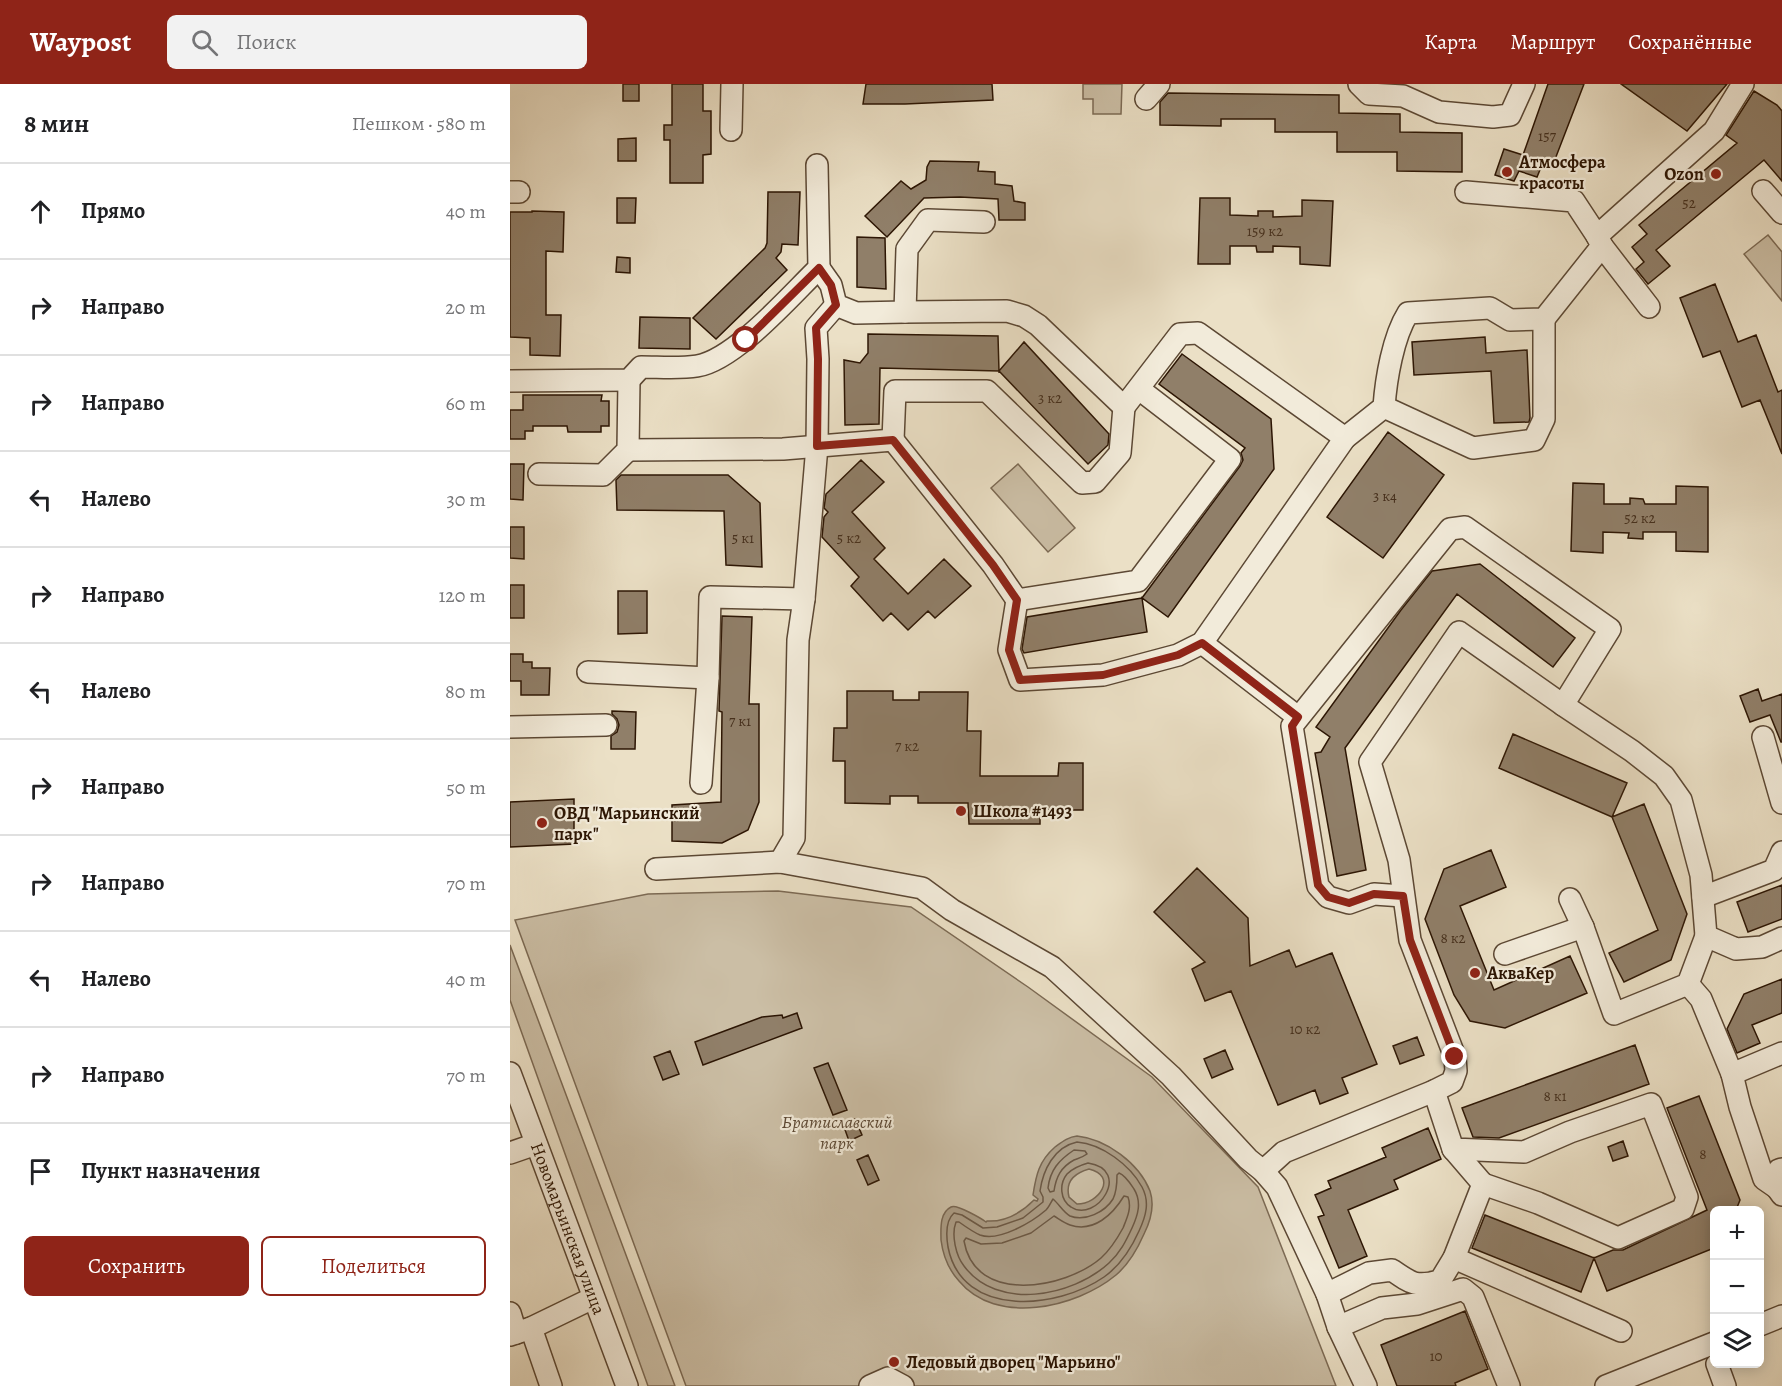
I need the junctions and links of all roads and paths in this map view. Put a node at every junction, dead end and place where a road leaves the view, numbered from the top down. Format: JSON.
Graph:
{"nodes":[{"id":1,"x":732,"y":84,"type":"edge"},
{"id":2,"x":1359,"y":84,"type":"edge"},
{"id":3,"x":1524,"y":84,"type":"edge"},
{"id":4,"x":1743,"y":84,"type":"edge"},
{"id":5,"x":731,"y":130,"type":"dead end"},
{"id":6,"x":817,"y":165,"type":"dead end"},
{"id":7,"x":1763,"y":191,"type":"dead end"},
{"id":8,"x":1466,"y":192,"type":"dead end"},
{"id":9,"x":1782,"y":213,"type":"edge"},
{"id":10,"x":984,"y":222,"type":"dead end"},
{"id":11,"x":1600,"y":241,"type":"junction"},
{"id":12,"x":819,"y":268,"type":"junction"},
{"id":13,"x":836,"y":305,"type":"junction"},
{"id":14,"x":1649,"y":307,"type":"dead end"},
{"id":15,"x":905,"y":312,"type":"junction"},
{"id":16,"x":1544,"y":319,"type":"junction"},
{"id":17,"x":629,"y":380,"type":"junction"},
{"id":18,"x":510,"y":381,"type":"edge"},
{"id":19,"x":1139,"y":389,"type":"junction"},
{"id":20,"x":1124,"y":407,"type":"junction"},
{"id":21,"x":1384,"y":407,"type":"junction"},
{"id":22,"x":1345,"y":438,"type":"junction"},
{"id":23,"x":893,"y":440,"type":"junction"},
{"id":24,"x":817,"y":446,"type":"junction"},
{"id":25,"x":628,"y":450,"type":"junction"},
{"id":26,"x":539,"y":474,"type":"dead end"},
{"id":27,"x":804,"y":599,"type":"junction"},
{"id":28,"x":1017,"y":600,"type":"junction"},
{"id":29,"x":1202,"y":643,"type":"junction"},
{"id":30,"x":588,"y":672,"type":"dead end"},
{"id":31,"x":708,"y":678,"type":"junction"},
{"id":32,"x":1563,"y":705,"type":"junction"},
{"id":33,"x":1298,"y":717,"type":"junction"},
{"id":34,"x":606,"y":725,"type":"dead end"},
{"id":35,"x":510,"y":727,"type":"edge"},
{"id":36,"x":1763,"y":737,"type":"dead end"},
{"id":37,"x":700,"y":783,"type":"dead end"},
{"id":38,"x":1782,"y":803,"type":"edge"},
{"id":39,"x":1782,"y":852,"type":"edge"},
{"id":40,"x":780,"y":862,"type":"junction"},
{"id":41,"x":656,"y":868,"type":"dead end"},
{"id":42,"x":1403,"y":896,"type":"junction"},
{"id":43,"x":1703,"y":897,"type":"junction"},
{"id":44,"x":1570,"y":899,"type":"dead end"},
{"id":45,"x":1583,"y":927,"type":"junction"},
{"id":46,"x":1706,"y":936,"type":"junction"},
{"id":47,"x":1782,"y":938,"type":"edge"},
{"id":48,"x":1505,"y":954,"type":"dead end"},
{"id":49,"x":1688,"y":984,"type":"junction"},
{"id":50,"x":1782,"y":1053,"type":"edge"},
{"id":51,"x":510,"y":1073,"type":"edge"},
{"id":52,"x":1732,"y":1074,"type":"junction"},
{"id":53,"x":1434,"y":1092,"type":"junction"},
{"id":54,"x":536,"y":1143,"type":"junction"},
{"id":55,"x":1453,"y":1149,"type":"junction"},
{"id":56,"x":510,"y":1153,"type":"edge"},
{"id":57,"x":1263,"y":1171,"type":"junction"},
{"id":58,"x":1483,"y":1184,"type":"junction"},
{"id":59,"x":1780,"y":1184,"type":"edge"},
{"id":60,"x":1454,"y":1258,"type":"junction"},
{"id":61,"x":1327,"y":1294,"type":"junction"},
{"id":62,"x":593,"y":1298,"type":"junction"},
{"id":63,"x":1782,"y":1316,"type":"edge"},
{"id":64,"x":1764,"y":1323,"type":"edge"},
{"id":65,"x":517,"y":1327,"type":"edge"},
{"id":66,"x":1338,"y":1327,"type":"junction"},
{"id":67,"x":1621,"y":1331,"type":"dead end"},
{"id":68,"x":1710,"y":1354,"type":"edge"},
{"id":69,"x":1719,"y":1368,"type":"edge"},
{"id":70,"x":551,"y":1386,"type":"edge"},
{"id":71,"x":627,"y":1386,"type":"edge"},
{"id":72,"x":870,"y":1386,"type":"edge"},
{"id":73,"x":903,"y":1386,"type":"edge"},
{"id":74,"x":1366,"y":1386,"type":"edge"},
{"id":75,"x":1509,"y":1386,"type":"edge"},
{"id":76,"x":1606,"y":1386,"type":"edge"},
{"id":77,"x":1725,"y":1386,"type":"edge"}],
"edges":[{"from":1,"to":5,"type":"street"},
{"from":2,"to":3,"type":"street"},
{"from":4,"to":11,"type":"street"},
{"from":6,"to":12,"type":"street"},
{"from":7,"to":9,"type":"street"},
{"from":8,"to":11,"type":"street"},
{"from":10,"to":15,"type":"street"},
{"from":11,"to":14,"type":"street"},
{"from":11,"to":16,"type":"street"},
{"from":12,"to":13,"type":"street"},
{"from":12,"to":17,"type":"street"},
{"from":13,"to":15,"type":"street"},
{"from":13,"to":24,"type":"street"},
{"from":15,"to":20,"type":"street"},
{"from":16,"to":21,"type":"street"},
{"from":16,"to":21,"type":"street"},
{"from":17,"to":18,"type":"street"},
{"from":17,"to":25,"type":"street"},
{"from":19,"to":20,"type":"street"},
{"from":19,"to":22,"type":"street"},
{"from":19,"to":28,"type":"street"},
{"from":20,"to":23,"type":"street"},
{"from":21,"to":22,"type":"street"},
{"from":22,"to":29,"type":"street"},
{"from":23,"to":24,"type":"street"},
{"from":23,"to":28,"type":"street"},
{"from":24,"to":25,"type":"street"},
{"from":24,"to":27,"type":"street"},
{"from":25,"to":26,"type":"street"},
{"from":27,"to":31,"type":"street"},
{"from":27,"to":40,"type":"street"},
{"from":28,"to":29,"type":"street"},
{"from":29,"to":33,"type":"street"},
{"from":30,"to":31,"type":"street"},
{"from":31,"to":37,"type":"street"},
{"from":32,"to":33,"type":"street"},
{"from":32,"to":42,"type":"street"},
{"from":32,"to":43,"type":"street"},
{"from":33,"to":42,"type":"street"},
{"from":34,"to":35,"type":"street"},
{"from":36,"to":38,"type":"street"},
{"from":39,"to":43,"type":"street"},
{"from":40,"to":41,"type":"street"},
{"from":40,"to":57,"type":"street"},
{"from":42,"to":53,"type":"street"},
{"from":43,"to":46,"type":"street"},
{"from":44,"to":45,"type":"street"},
{"from":45,"to":48,"type":"street"},
{"from":45,"to":49,"type":"street"},
{"from":46,"to":47,"type":"street"},
{"from":46,"to":49,"type":"street"},
{"from":49,"to":52,"type":"street"},
{"from":50,"to":52,"type":"street"},
{"from":51,"to":54,"type":"street","name":"Новомарьинская улица"},
{"from":52,"to":59,"type":"street"},
{"from":53,"to":55,"type":"street"},
{"from":53,"to":57,"type":"street"},
{"from":54,"to":56,"type":"street"},
{"from":54,"to":62,"type":"street","name":"Новомарьинская улица"},
{"from":55,"to":58,"type":"street"},
{"from":55,"to":58,"type":"street"},
{"from":57,"to":61,"type":"street"},
{"from":58,"to":60,"type":"street"},
{"from":60,"to":61,"type":"street"},
{"from":60,"to":67,"type":"street"},
{"from":61,"to":66,"type":"street"},
{"from":62,"to":65,"type":"street"},
{"from":62,"to":71,"type":"street","name":"Новомарьинская улица"},
{"from":63,"to":64,"type":"street"},
{"from":65,"to":70,"type":"street"},
{"from":66,"to":74,"type":"street"},
{"from":66,"to":75,"type":"street"},
{"from":68,"to":76,"type":"street"},
{"from":69,"to":77,"type":"street"},
{"from":72,"to":73,"type":"street"}]}
